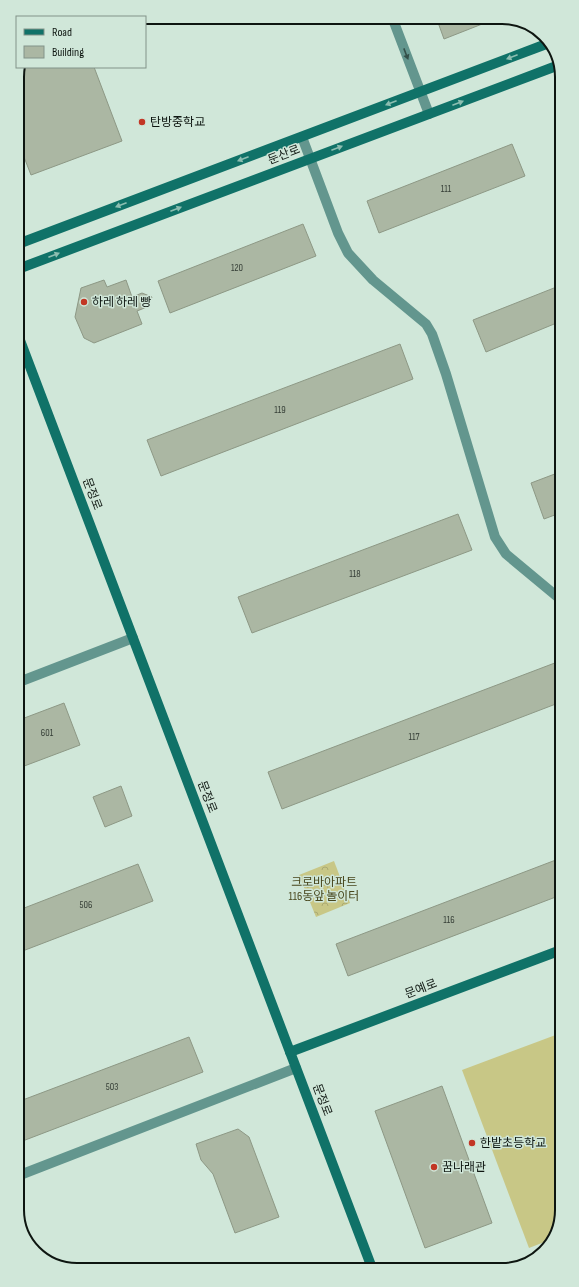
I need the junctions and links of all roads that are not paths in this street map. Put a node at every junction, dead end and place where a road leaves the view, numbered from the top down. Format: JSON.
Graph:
{"nodes":[{"id":1,"x":395,"y":24,"type":"edge"},
{"id":2,"x":544,"y":46,"type":"edge"},
{"id":3,"x":554,"y":67,"type":"edge"},
{"id":4,"x":420,"y":92,"type":"junction"},
{"id":5,"x":429,"y":114,"type":"junction"},
{"id":6,"x":302,"y":137,"type":"junction"},
{"id":7,"x":310,"y":158,"type":"junction"},
{"id":8,"x":24,"y":242,"type":"edge"},
{"id":9,"x":24,"y":267,"type":"edge"},
{"id":10,"x":24,"y":351,"type":"edge"},
{"id":11,"x":555,"y":596,"type":"edge"},
{"id":12,"x":133,"y":638,"type":"junction"},
{"id":13,"x":24,"y":680,"type":"edge"},
{"id":14,"x":555,"y":952,"type":"edge"},
{"id":15,"x":290,"y":1052,"type":"junction"},
{"id":16,"x":296,"y":1068,"type":"junction"},
{"id":17,"x":24,"y":1173,"type":"edge"},
{"id":18,"x":370,"y":1263,"type":"edge"}],
"edges":[{"from":1,"to":4,"type":"street","one_way":true},
{"from":2,"to":4,"type":"main road","name":"둔산로","one_way":true},
{"from":5,"to":3,"type":"main road","name":"둔산로","one_way":true},
{"from":4,"to":5,"type":"street"},
{"from":4,"to":6,"type":"main road","name":"둔산로","one_way":true},
{"from":7,"to":5,"type":"main road","name":"둔산로","one_way":true},
{"from":6,"to":7,"type":"street"},
{"from":6,"to":8,"type":"main road","name":"둔산로","one_way":true},
{"from":9,"to":7,"type":"main road","name":"둔산로","one_way":true},
{"from":7,"to":11,"type":"street"},
{"from":10,"to":12,"type":"main road","name":"문정로"},
{"from":12,"to":13,"type":"street"},
{"from":12,"to":15,"type":"main road","name":"문정로"},
{"from":14,"to":15,"type":"main road","name":"문예로"},
{"from":15,"to":16,"type":"main road","name":"문정로"},
{"from":16,"to":17,"type":"street"},
{"from":16,"to":18,"type":"main road","name":"문정로"}]}
